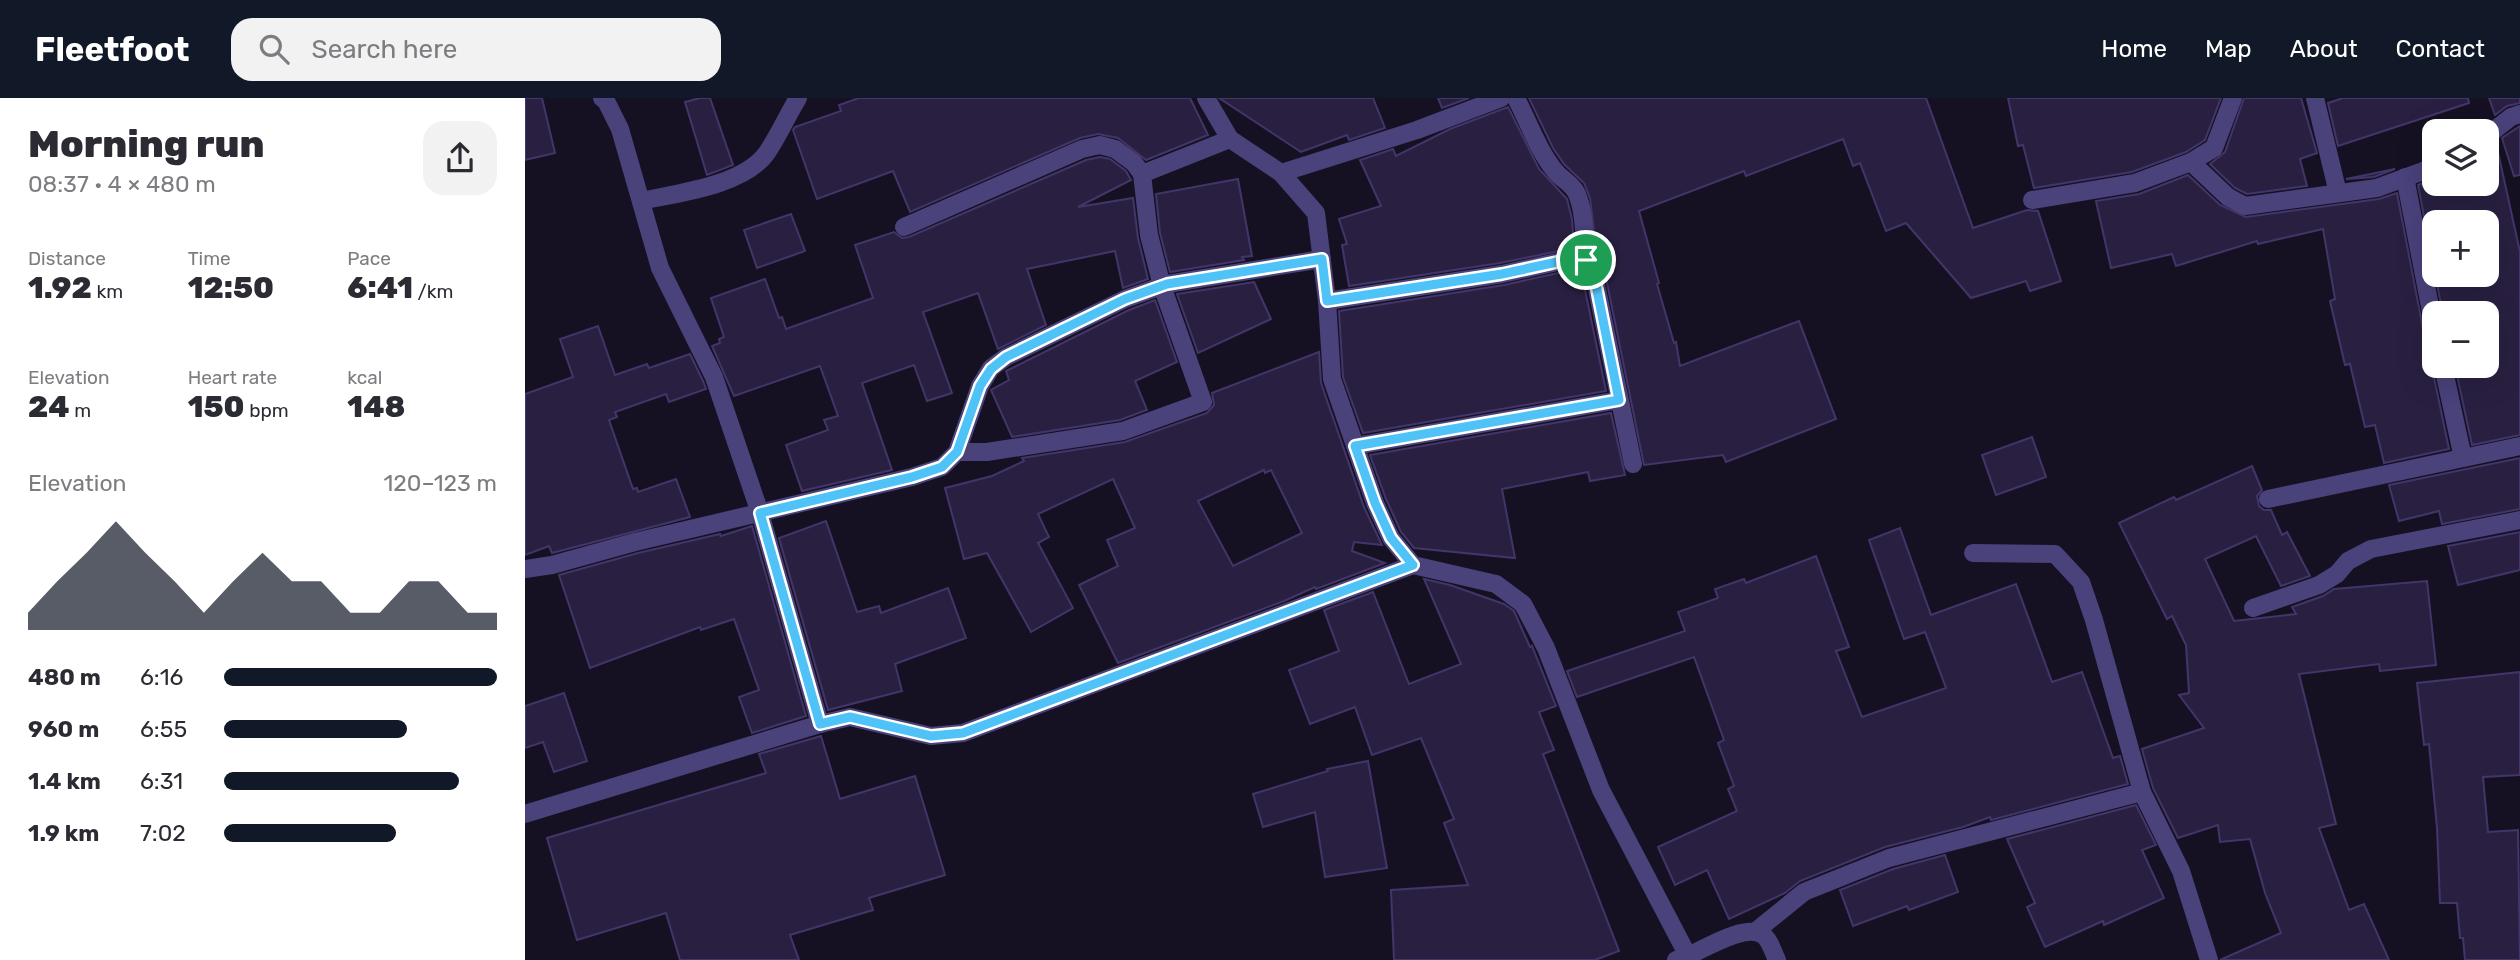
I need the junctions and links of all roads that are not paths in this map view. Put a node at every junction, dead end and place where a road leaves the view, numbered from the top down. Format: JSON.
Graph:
{"nodes":[{"id":1,"x":602,"y":98,"type":"edge"},
{"id":2,"x":798,"y":98,"type":"edge"},
{"id":3,"x":1206,"y":98,"type":"edge"},
{"id":4,"x":1501,"y":98,"type":"edge"},
{"id":5,"x":1516,"y":98,"type":"edge"},
{"id":6,"x":2233,"y":98,"type":"edge"},
{"id":7,"x":2315,"y":98,"type":"edge"},
{"id":8,"x":2520,"y":114,"type":"edge"},
{"id":9,"x":2499,"y":126,"type":"edge"},
{"id":10,"x":1230,"y":139,"type":"junction"},
{"id":11,"x":2191,"y":162,"type":"junction"},
{"id":12,"x":2422,"y":171,"type":"edge"},
{"id":13,"x":1281,"y":173,"type":"junction"},
{"id":14,"x":1142,"y":174,"type":"junction"},
{"id":15,"x":2405,"y":177,"type":"junction"},
{"id":16,"x":2338,"y":193,"type":"junction"},
{"id":17,"x":641,"y":201,"type":"junction"},
{"id":18,"x":2032,"y":201,"type":"dead end"},
{"id":19,"x":904,"y":227,"type":"dead end"},
{"id":20,"x":1322,"y":259,"type":"junction"},
{"id":21,"x":1586,"y":260,"type":"junction"},
{"id":22,"x":1161,"y":286,"type":"junction"},
{"id":23,"x":1327,"y":301,"type":"junction"},
{"id":24,"x":2429,"y":301,"type":"edge"},
{"id":25,"x":2446,"y":378,"type":"edge"},
{"id":26,"x":1619,"y":400,"type":"junction"},
{"id":27,"x":1355,"y":446,"type":"junction"},
{"id":28,"x":2520,"y":446,"type":"edge"},
{"id":29,"x":957,"y":452,"type":"junction"},
{"id":30,"x":2463,"y":458,"type":"junction"},
{"id":31,"x":1633,"y":464,"type":"dead end"},
{"id":32,"x":2268,"y":499,"type":"dead end"},
{"id":33,"x":760,"y":513,"type":"junction"},
{"id":34,"x":2520,"y":520,"type":"edge"},
{"id":35,"x":1973,"y":553,"type":"dead end"},
{"id":36,"x":1413,"y":565,"type":"junction"},
{"id":37,"x":525,"y":569,"type":"edge"},
{"id":38,"x":2253,"y":608,"type":"dead end"},
{"id":39,"x":820,"y":724,"type":"junction"},
{"id":40,"x":2142,"y":792,"type":"junction"},
{"id":41,"x":525,"y":814,"type":"edge"},
{"id":42,"x":1755,"y":931,"type":"junction"},
{"id":43,"x":1682,"y":958,"type":"edge"},
{"id":44,"x":1777,"y":960,"type":"edge"},
{"id":45,"x":2209,"y":960,"type":"edge"}],
"edges":[{"from":1,"to":17,"type":"street"},
{"from":2,"to":17,"type":"street"},
{"from":3,"to":10,"type":"street"},
{"from":4,"to":13,"type":"street"},
{"from":5,"to":21,"type":"street"},
{"from":6,"to":11,"type":"street"},
{"from":7,"to":16,"type":"street"},
{"from":8,"to":9,"type":"street"},
{"from":10,"to":13,"type":"street"},
{"from":10,"to":14,"type":"street"},
{"from":11,"to":16,"type":"street"},
{"from":11,"to":18,"type":"street"},
{"from":12,"to":15,"type":"street"},
{"from":13,"to":20,"type":"street"},
{"from":14,"to":19,"type":"street"},
{"from":14,"to":22,"type":"street"},
{"from":15,"to":16,"type":"street"},
{"from":15,"to":24,"type":"street"},
{"from":17,"to":33,"type":"street"},
{"from":20,"to":22,"type":"street"},
{"from":20,"to":23,"type":"street"},
{"from":21,"to":23,"type":"street"},
{"from":21,"to":26,"type":"street"},
{"from":22,"to":29,"type":"street"},
{"from":22,"to":29,"type":"street"},
{"from":23,"to":27,"type":"street"},
{"from":25,"to":30,"type":"street"},
{"from":26,"to":27,"type":"street"},
{"from":26,"to":31,"type":"street"},
{"from":27,"to":36,"type":"street"},
{"from":28,"to":30,"type":"street"},
{"from":29,"to":33,"type":"street"},
{"from":30,"to":32,"type":"street"},
{"from":33,"to":37,"type":"street"},
{"from":33,"to":39,"type":"street"},
{"from":34,"to":38,"type":"street"},
{"from":35,"to":40,"type":"street"},
{"from":36,"to":39,"type":"street"},
{"from":36,"to":43,"type":"street"},
{"from":39,"to":41,"type":"street"},
{"from":40,"to":42,"type":"street"},
{"from":40,"to":45,"type":"street"},
{"from":42,"to":43,"type":"street"},
{"from":42,"to":44,"type":"street"}]}
